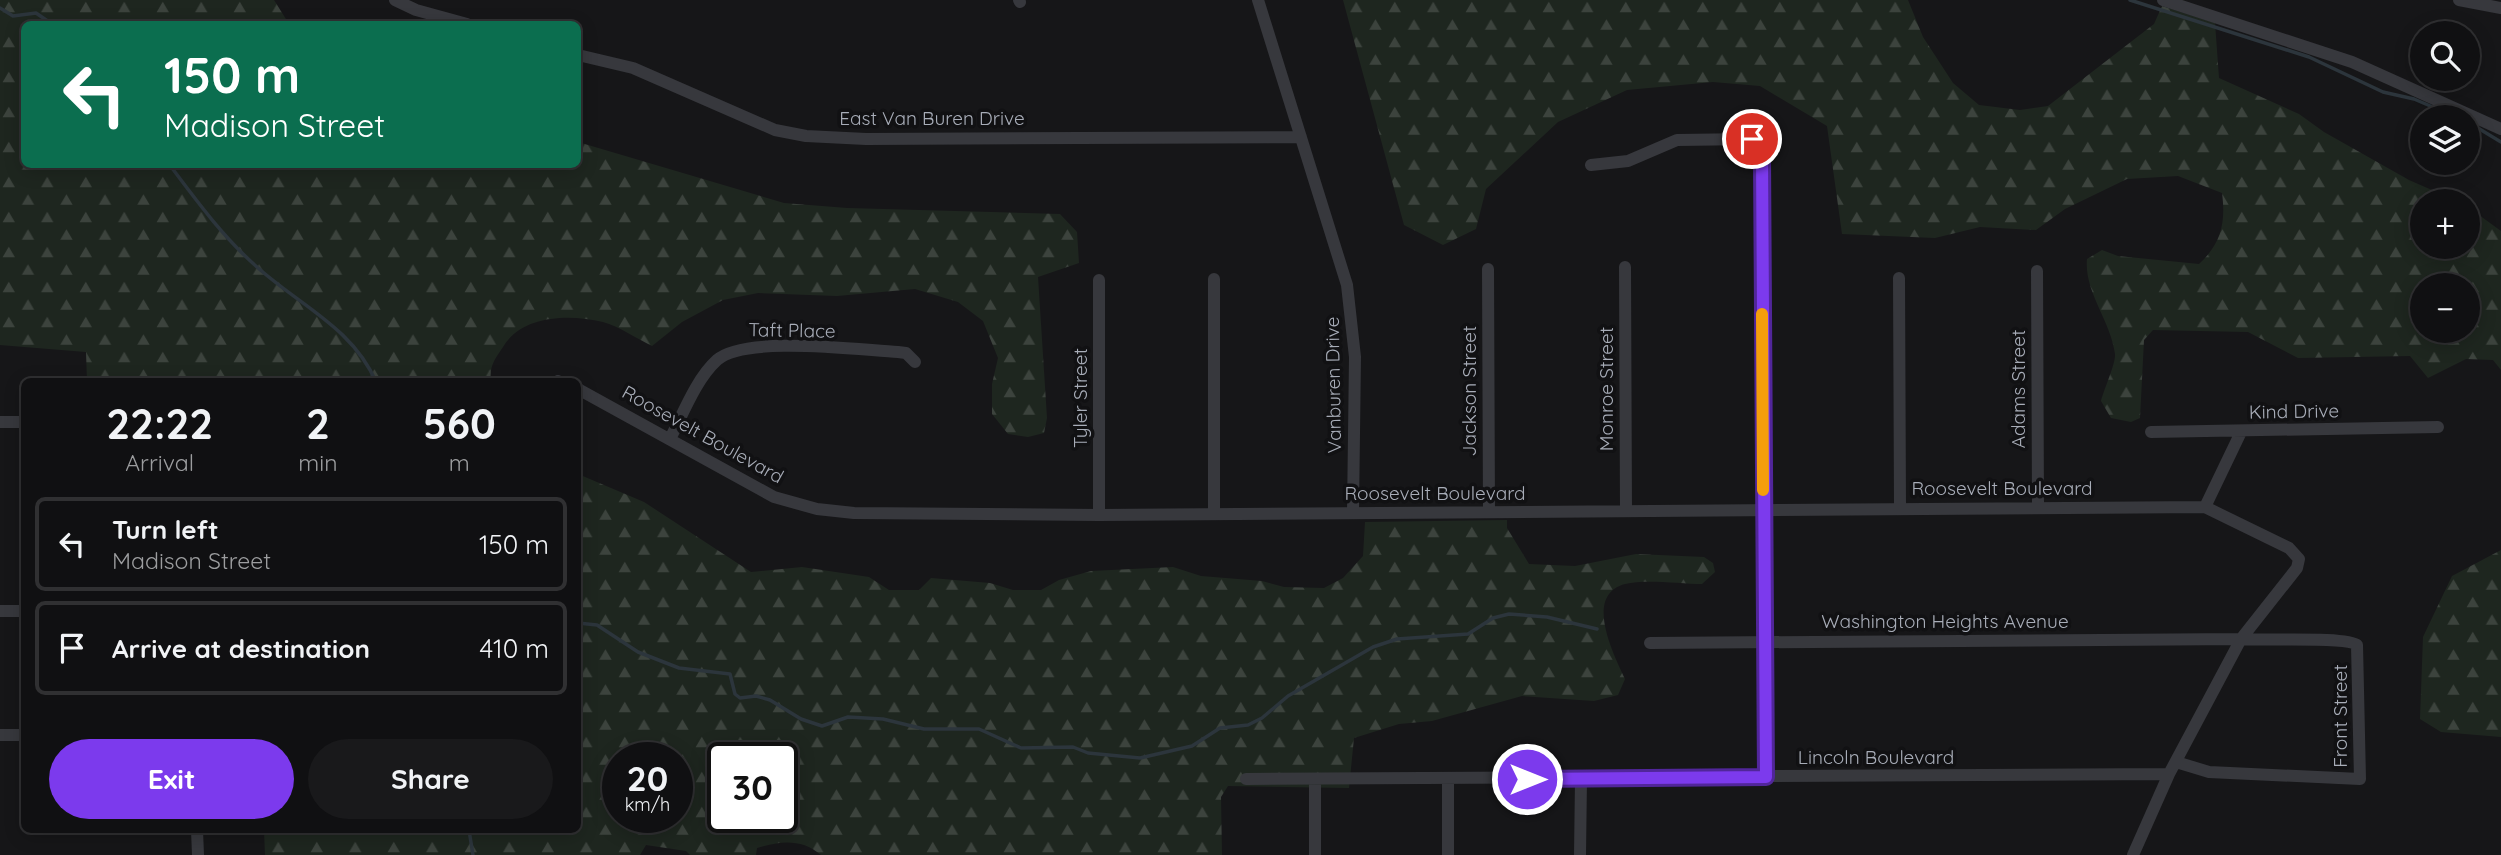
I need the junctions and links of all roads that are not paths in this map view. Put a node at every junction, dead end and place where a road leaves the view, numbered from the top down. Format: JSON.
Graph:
{"nodes":[{"id":1,"x":395,"y":0,"type":"edge"},
{"id":2,"x":1258,"y":0,"type":"edge"},
{"id":3,"x":2165,"y":0,"type":"edge"},
{"id":4,"x":2459,"y":0,"type":"edge"},
{"id":5,"x":2500,"y":4,"type":"edge"},
{"id":6,"x":456,"y":21,"type":"edge"},
{"id":7,"x":581,"y":56,"type":"edge"},
{"id":8,"x":2501,"y":129,"type":"edge"},
{"id":9,"x":1301,"y":137,"type":"junction"},
{"id":10,"x":1591,"y":165,"type":"dead end"},
{"id":11,"x":1625,"y":267,"type":"dead end"},
{"id":12,"x":1488,"y":270,"type":"dead end"},
{"id":13,"x":2037,"y":271,"type":"dead end"},
{"id":14,"x":1899,"y":278,"type":"dead end"},
{"id":15,"x":1214,"y":279,"type":"dead end"},
{"id":16,"x":1099,"y":280,"type":"dead end"},
{"id":17,"x":915,"y":362,"type":"dead end"},
{"id":18,"x":581,"y":391,"type":"edge"},
{"id":19,"x":0,"y":422,"type":"edge"},
{"id":20,"x":21,"y":422,"type":"edge"},
{"id":21,"x":2438,"y":427,"type":"dead end"},
{"id":22,"x":2151,"y":432,"type":"dead end"},
{"id":23,"x":2241,"y":432,"type":"junction"},
{"id":24,"x":670,"y":439,"type":"junction"},
{"id":25,"x":2038,"y":507,"type":"junction"},
{"id":26,"x":2205,"y":507,"type":"junction"},
{"id":27,"x":1900,"y":508,"type":"junction"},
{"id":28,"x":1626,"y":511,"type":"junction"},
{"id":29,"x":1763,"y":511,"type":"junction"},
{"id":30,"x":1353,"y":512,"type":"junction"},
{"id":31,"x":1489,"y":512,"type":"junction"},
{"id":32,"x":1214,"y":514,"type":"junction"},
{"id":33,"x":1099,"y":515,"type":"junction"},
{"id":34,"x":0,"y":611,"type":"edge"},
{"id":35,"x":21,"y":611,"type":"edge"},
{"id":36,"x":2241,"y":639,"type":"junction"},
{"id":37,"x":1765,"y":641,"type":"junction"},
{"id":38,"x":1650,"y":643,"type":"dead end"},
{"id":39,"x":21,"y":735,"type":"edge"},
{"id":40,"x":0,"y":736,"type":"edge"},
{"id":41,"x":2176,"y":762,"type":"junction"},
{"id":42,"x":2169,"y":774,"type":"junction"},
{"id":43,"x":1766,"y":777,"type":"junction"},
{"id":44,"x":1246,"y":779,"type":"dead end"},
{"id":45,"x":1315,"y":779,"type":"junction"},
{"id":46,"x":1448,"y":779,"type":"junction"},
{"id":47,"x":1581,"y":779,"type":"junction"},
{"id":48,"x":198,"y":833,"type":"edge"},
{"id":49,"x":198,"y":855,"type":"edge"},
{"id":50,"x":1315,"y":855,"type":"edge"},
{"id":51,"x":1448,"y":855,"type":"edge"},
{"id":52,"x":1580,"y":855,"type":"edge"},
{"id":53,"x":2133,"y":855,"type":"edge"}],
"edges":[{"from":1,"to":6,"type":"street"},
{"from":2,"to":9,"type":"street","name":"Vanburen Drive"},
{"from":3,"to":8,"type":"street"},
{"from":4,"to":5,"type":"street"},
{"from":7,"to":9,"type":"street","name":"East Van Buren Drive"},
{"from":9,"to":30,"type":"street","name":"Vanburen Drive"},
{"from":10,"to":29,"type":"street"},
{"from":11,"to":28,"type":"street","name":"Monroe Street"},
{"from":12,"to":31,"type":"street","name":"Jackson Street"},
{"from":13,"to":25,"type":"street","name":"Adams Street"},
{"from":14,"to":27,"type":"street"},
{"from":15,"to":32,"type":"street"},
{"from":16,"to":33,"type":"street","name":"Tyler Street"},
{"from":17,"to":24,"type":"street","name":"Taft Place"},
{"from":18,"to":24,"type":"street","name":"Roosevelt Boulevard"},
{"from":19,"to":20,"type":"street"},
{"from":21,"to":23,"type":"street","name":"Kind Drive"},
{"from":22,"to":23,"type":"street","name":"Kind Drive"},
{"from":23,"to":26,"type":"street"},
{"from":24,"to":33,"type":"street","name":"Roosevelt Boulevard"},
{"from":25,"to":26,"type":"street","name":"Roosevelt Boulevard"},
{"from":25,"to":27,"type":"street","name":"Roosevelt Boulevard"},
{"from":26,"to":36,"type":"street","name":"Roosevelt Boulevard"},
{"from":27,"to":29,"type":"street","name":"Roosevelt Boulevard"},
{"from":28,"to":29,"type":"street","name":"Roosevelt Boulevard"},
{"from":28,"to":31,"type":"street","name":"Roosevelt Boulevard"},
{"from":29,"to":37,"type":"street"},
{"from":30,"to":31,"type":"street","name":"Roosevelt Boulevard"},
{"from":30,"to":32,"type":"street","name":"Roosevelt Boulevard"},
{"from":32,"to":33,"type":"street","name":"Roosevelt Boulevard"},
{"from":34,"to":35,"type":"street"},
{"from":36,"to":37,"type":"street","name":"Washington Heights Avenue"},
{"from":36,"to":41,"type":"street"},
{"from":36,"to":41,"type":"street","name":"Front Street"},
{"from":37,"to":38,"type":"street","name":"Washington Heights Avenue"},
{"from":37,"to":43,"type":"street"},
{"from":39,"to":40,"type":"street"},
{"from":41,"to":42,"type":"street"},
{"from":42,"to":43,"type":"street","name":"Lincoln Boulevard"},
{"from":42,"to":53,"type":"street"},
{"from":43,"to":47,"type":"street","name":"Lincoln Boulevard"},
{"from":44,"to":45,"type":"street","name":"Lincoln Boulevard"},
{"from":45,"to":46,"type":"street","name":"Lincoln Boulevard"},
{"from":45,"to":50,"type":"street"},
{"from":46,"to":47,"type":"street","name":"Lincoln Boulevard"},
{"from":46,"to":51,"type":"street"},
{"from":47,"to":52,"type":"street"},
{"from":48,"to":49,"type":"street"}]}
